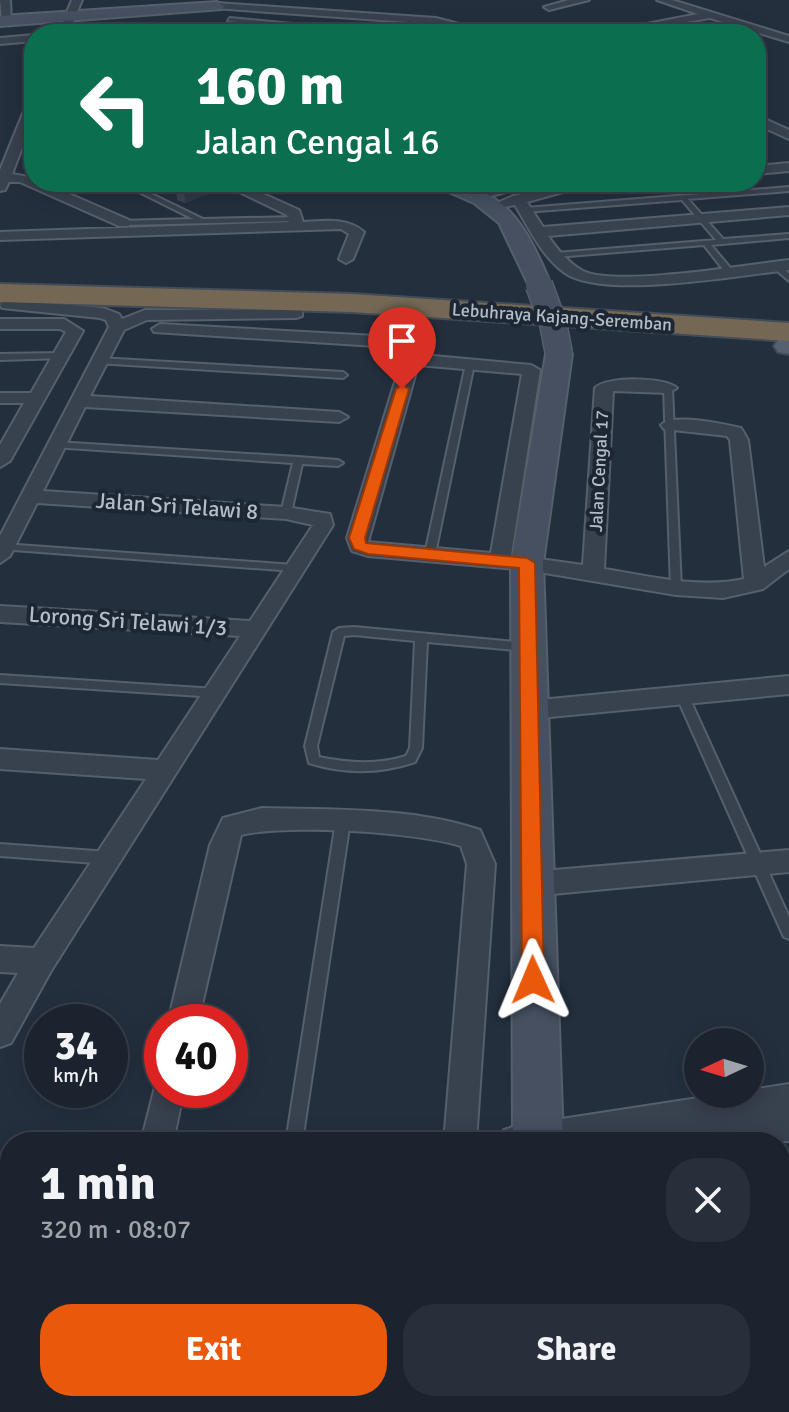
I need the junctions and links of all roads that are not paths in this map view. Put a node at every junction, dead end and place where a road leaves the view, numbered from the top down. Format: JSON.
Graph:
{"nodes":[{"id":1,"x":5,"y":0,"type":"edge"},
{"id":2,"x":584,"y":0,"type":"edge"},
{"id":3,"x":662,"y":0,"type":"edge"},
{"id":4,"x":549,"y":7,"type":"dead end"},
{"id":5,"x":74,"y":8,"type":"edge"},
{"id":6,"x":209,"y":8,"type":"edge"},
{"id":7,"x":709,"y":16,"type":"junction"},
{"id":8,"x":230,"y":20,"type":"dead end"},
{"id":9,"x":3,"y":21,"type":"edge"},
{"id":10,"x":262,"y":24,"type":"edge"},
{"id":11,"x":448,"y":24,"type":"edge"},
{"id":12,"x":665,"y":24,"type":"edge"},
{"id":13,"x":737,"y":24,"type":"edge"},
{"id":14,"x":766,"y":32,"type":"edge"},
{"id":15,"x":24,"y":39,"type":"edge"},
{"id":16,"x":789,"y":39,"type":"edge"},
{"id":17,"x":0,"y":41,"type":"edge"},
{"id":18,"x":24,"y":124,"type":"edge"},
{"id":19,"x":766,"y":124,"type":"edge"},
{"id":20,"x":789,"y":135,"type":"edge"},
{"id":21,"x":767,"y":140,"type":"dead end"},
{"id":22,"x":24,"y":153,"type":"edge"},
{"id":23,"x":10,"y":157,"type":"junction"},
{"id":24,"x":789,"y":167,"type":"edge"},
{"id":25,"x":766,"y":169,"type":"edge"},
{"id":26,"x":24,"y":178,"type":"edge"},
{"id":27,"x":2,"y":182,"type":"edge"},
{"id":28,"x":789,"y":189,"type":"edge"},
{"id":29,"x":766,"y":191,"type":"edge"},
{"id":30,"x":59,"y":192,"type":"edge"},
{"id":31,"x":143,"y":192,"type":"edge"},
{"id":32,"x":250,"y":192,"type":"edge"},
{"id":33,"x":464,"y":192,"type":"edge"},
{"id":34,"x":749,"y":192,"type":"edge"},
{"id":35,"x":520,"y":194,"type":"edge"},
{"id":36,"x":683,"y":197,"type":"junction"},
{"id":37,"x":487,"y":202,"type":"junction"},
{"id":38,"x":789,"y":211,"type":"edge"},
{"id":39,"x":701,"y":218,"type":"junction"},
{"id":40,"x":203,"y":221,"type":"junction"},
{"id":41,"x":124,"y":223,"type":"joint"},
{"id":42,"x":297,"y":223,"type":"junction"},
{"id":43,"x":540,"y":232,"type":"junction"},
{"id":44,"x":0,"y":236,"type":"edge"},
{"id":45,"x":789,"y":236,"type":"edge"},
{"id":46,"x":721,"y":241,"type":"junction"},
{"id":47,"x":706,"y":243,"type":"junction"},
{"id":48,"x":556,"y":255,"type":"junction"},
{"id":49,"x":346,"y":259,"type":"dead end"},
{"id":50,"x":783,"y":265,"type":"edge"},
{"id":51,"x":728,"y":270,"type":"junction"},
{"id":52,"x":789,"y":279,"type":"edge"},
{"id":53,"x":2,"y":307,"type":"edge"},
{"id":54,"x":296,"y":313,"type":"junction"},
{"id":55,"x":117,"y":327,"type":"junction"},
{"id":56,"x":789,"y":332,"type":"edge"},
{"id":57,"x":376,"y":341,"type":"dead end"},
{"id":58,"x":789,"y":346,"type":"edge"},
{"id":59,"x":60,"y":356,"type":"junction"},
{"id":60,"x":0,"y":357,"type":"edge"},
{"id":61,"x":99,"y":361,"type":"junction"},
{"id":62,"x":470,"y":364,"type":"junction"},
{"id":63,"x":343,"y":375,"type":"dead end"},
{"id":64,"x":668,"y":388,"type":"joint"},
{"id":65,"x":0,"y":398,"type":"edge"},
{"id":66,"x":36,"y":398,"type":"junction"},
{"id":67,"x":79,"y":401,"type":"junction"},
{"id":68,"x":339,"y":417,"type":"dead end"},
{"id":69,"x":670,"y":425,"type":"junction"},
{"id":70,"x":56,"y":445,"type":"junction"},
{"id":71,"x":298,"y":460,"type":"junction"},
{"id":72,"x":0,"y":461,"type":"edge"},
{"id":73,"x":338,"y":463,"type":"dead end"},
{"id":74,"x":30,"y":496,"type":"junction"},
{"id":75,"x":286,"y":513,"type":"junction"},
{"id":76,"x":2,"y":552,"type":"edge"},
{"id":77,"x":430,"y":554,"type":"junction"},
{"id":78,"x":789,"y":558,"type":"edge"},
{"id":79,"x":513,"y":562,"type":"junction"},
{"id":80,"x":294,"y":568,"type":"junction"},
{"id":81,"x":593,"y":573,"type":"junction"},
{"id":82,"x":755,"y":584,"type":"junction"},
{"id":83,"x":676,"y":588,"type":"junction"},
{"id":84,"x":0,"y":614,"type":"edge"},
{"id":85,"x":256,"y":629,"type":"junction"},
{"id":86,"x":421,"y":638,"type":"junction"},
{"id":87,"x":528,"y":647,"type":"junction"},
{"id":88,"x":0,"y":679,"type":"edge"},
{"id":89,"x":789,"y":685,"type":"edge"},
{"id":90,"x":216,"y":693,"type":"junction"},
{"id":91,"x":682,"y":695,"type":"junction"},
{"id":92,"x":529,"y":710,"type":"junction"},
{"id":93,"x":0,"y":759,"type":"edge"},
{"id":94,"x":164,"y":770,"type":"junction"},
{"id":95,"x":343,"y":821,"type":"junction"},
{"id":96,"x":0,"y":850,"type":"edge"},
{"id":97,"x":109,"y":858,"type":"junction"},
{"id":98,"x":789,"y":861,"type":"edge"},
{"id":99,"x":760,"y":863,"type":"junction"},
{"id":100,"x":531,"y":884,"type":"junction"},
{"id":101,"x":789,"y":933,"type":"edge"},
{"id":102,"x":0,"y":959,"type":"edge"},
{"id":103,"x":41,"y":962,"type":"junction"},
{"id":104,"x":187,"y":1004,"type":"edge"},
{"id":105,"x":0,"y":1033,"type":"edge"},
{"id":106,"x":789,"y":1100,"type":"edge"},
{"id":107,"x":164,"y":1108,"type":"edge"},
{"id":108,"x":159,"y":1132,"type":"edge"},
{"id":109,"x":296,"y":1132,"type":"edge"},
{"id":110,"x":461,"y":1132,"type":"edge"},
{"id":111,"x":530,"y":1132,"type":"edge"},
{"id":112,"x":622,"y":1132,"type":"edge"}],
"edges":[{"from":1,"to":9,"type":"street"},
{"from":2,"to":4,"type":"street"},
{"from":3,"to":7,"type":"street"},
{"from":5,"to":6,"type":"street"},
{"from":5,"to":9,"type":"street"},
{"from":6,"to":11,"type":"street"},
{"from":7,"to":12,"type":"street"},
{"from":7,"to":13,"type":"street"},
{"from":8,"to":10,"type":"lane"},
{"from":14,"to":16,"type":"street"},
{"from":15,"to":17,"type":"street"},
{"from":18,"to":23,"type":"street"},
{"from":19,"to":20,"type":"street"},
{"from":20,"to":21,"type":"street"},
{"from":22,"to":23,"type":"street"},
{"from":23,"to":27,"type":"street"},
{"from":24,"to":25,"type":"street"},
{"from":26,"to":27,"type":"street"},
{"from":28,"to":29,"type":"lane"},
{"from":30,"to":41,"type":"street"},
{"from":31,"to":40,"type":"lane"},
{"from":32,"to":42,"type":"street"},
{"from":33,"to":37,"type":"street"},
{"from":34,"to":36,"type":"lane"},
{"from":35,"to":36,"type":"lane"},
{"from":35,"to":37,"type":"street"},
{"from":35,"to":43,"type":"street"},
{"from":36,"to":39,"type":"lane"},
{"from":37,"to":79,"type":"street","bridge":true},
{"from":38,"to":39,"type":"street"},
{"from":39,"to":43,"type":"street"},
{"from":39,"to":46,"type":"lane"},
{"from":40,"to":41,"type":"lane"},
{"from":40,"to":42,"type":"lane"},
{"from":42,"to":44,"type":"street"},
{"from":42,"to":49,"type":"street"},
{"from":43,"to":48,"type":"street"},
{"from":45,"to":46,"type":"lane"},
{"from":46,"to":47,"type":"lane"},
{"from":47,"to":48,"type":"lane"},
{"from":47,"to":51,"type":"lane"},
{"from":48,"to":51,"type":"street"},
{"from":50,"to":51,"type":"street"},
{"from":50,"to":52,"type":"lane"},
{"from":53,"to":54,"type":"highway","name":"Lebuhraya Kajang-Seremban"},
{"from":53,"to":55,"type":"street"},
{"from":53,"to":56,"type":"highway","name":"Lebuhraya Kajang-Seremban"},
{"from":53,"to":59,"type":"street"},
{"from":54,"to":55,"type":"street"},
{"from":54,"to":58,"type":"highway","name":"Lebuhraya Kajang-Seremban"},
{"from":55,"to":57,"type":"street"},
{"from":55,"to":61,"type":"street"},
{"from":59,"to":60,"type":"lane"},
{"from":59,"to":66,"type":"street"},
{"from":61,"to":63,"type":"lane"},
{"from":61,"to":67,"type":"street"},
{"from":62,"to":77,"type":"lane"},
{"from":62,"to":77,"type":"street"},
{"from":62,"to":79,"type":"street"},
{"from":64,"to":69,"type":"lane"},
{"from":64,"to":81,"type":"street","name":"Jalan Cengal 17"},
{"from":65,"to":66,"type":"street"},
{"from":66,"to":72,"type":"street"},
{"from":67,"to":68,"type":"street"},
{"from":67,"to":70,"type":"street"},
{"from":69,"to":82,"type":"street"},
{"from":69,"to":83,"type":"lane"},
{"from":70,"to":71,"type":"lane"},
{"from":70,"to":74,"type":"street"},
{"from":71,"to":73,"type":"lane"},
{"from":71,"to":75,"type":"lane"},
{"from":74,"to":75,"type":"street","name":"Jalan Sri Telawi 8"},
{"from":74,"to":76,"type":"street"},
{"from":75,"to":80,"type":"street","name":"Jalan Sri Telawi 8"},
{"from":76,"to":80,"type":"lane"},
{"from":77,"to":79,"type":"street"},
{"from":78,"to":82,"type":"street"},
{"from":79,"to":81,"type":"street"},
{"from":79,"to":87,"type":"street"},
{"from":80,"to":85,"type":"street"},
{"from":81,"to":83,"type":"street"},
{"from":82,"to":83,"type":"street"},
{"from":84,"to":85,"type":"street","name":"Lorong Sri Telawi 1/3"},
{"from":85,"to":90,"type":"street"},
{"from":86,"to":86,"type":"lane"},
{"from":86,"to":87,"type":"lane"},
{"from":87,"to":92,"type":"street"},
{"from":88,"to":90,"type":"lane"},
{"from":89,"to":91,"type":"street"},
{"from":90,"to":94,"type":"street"},
{"from":91,"to":92,"type":"street"},
{"from":91,"to":99,"type":"lane"},
{"from":92,"to":100,"type":"street"},
{"from":93,"to":94,"type":"street"},
{"from":94,"to":97,"type":"street"},
{"from":95,"to":104,"type":"street"},
{"from":95,"to":109,"type":"lane"},
{"from":95,"to":110,"type":"street"},
{"from":96,"to":97,"type":"lane"},
{"from":97,"to":103,"type":"street"},
{"from":98,"to":99,"type":"street"},
{"from":99,"to":100,"type":"street"},
{"from":99,"to":101,"type":"lane"},
{"from":100,"to":111,"type":"street"},
{"from":102,"to":103,"type":"street"},
{"from":103,"to":105,"type":"street"},
{"from":106,"to":112,"type":"street"},
{"from":107,"to":108,"type":"street"}]}
